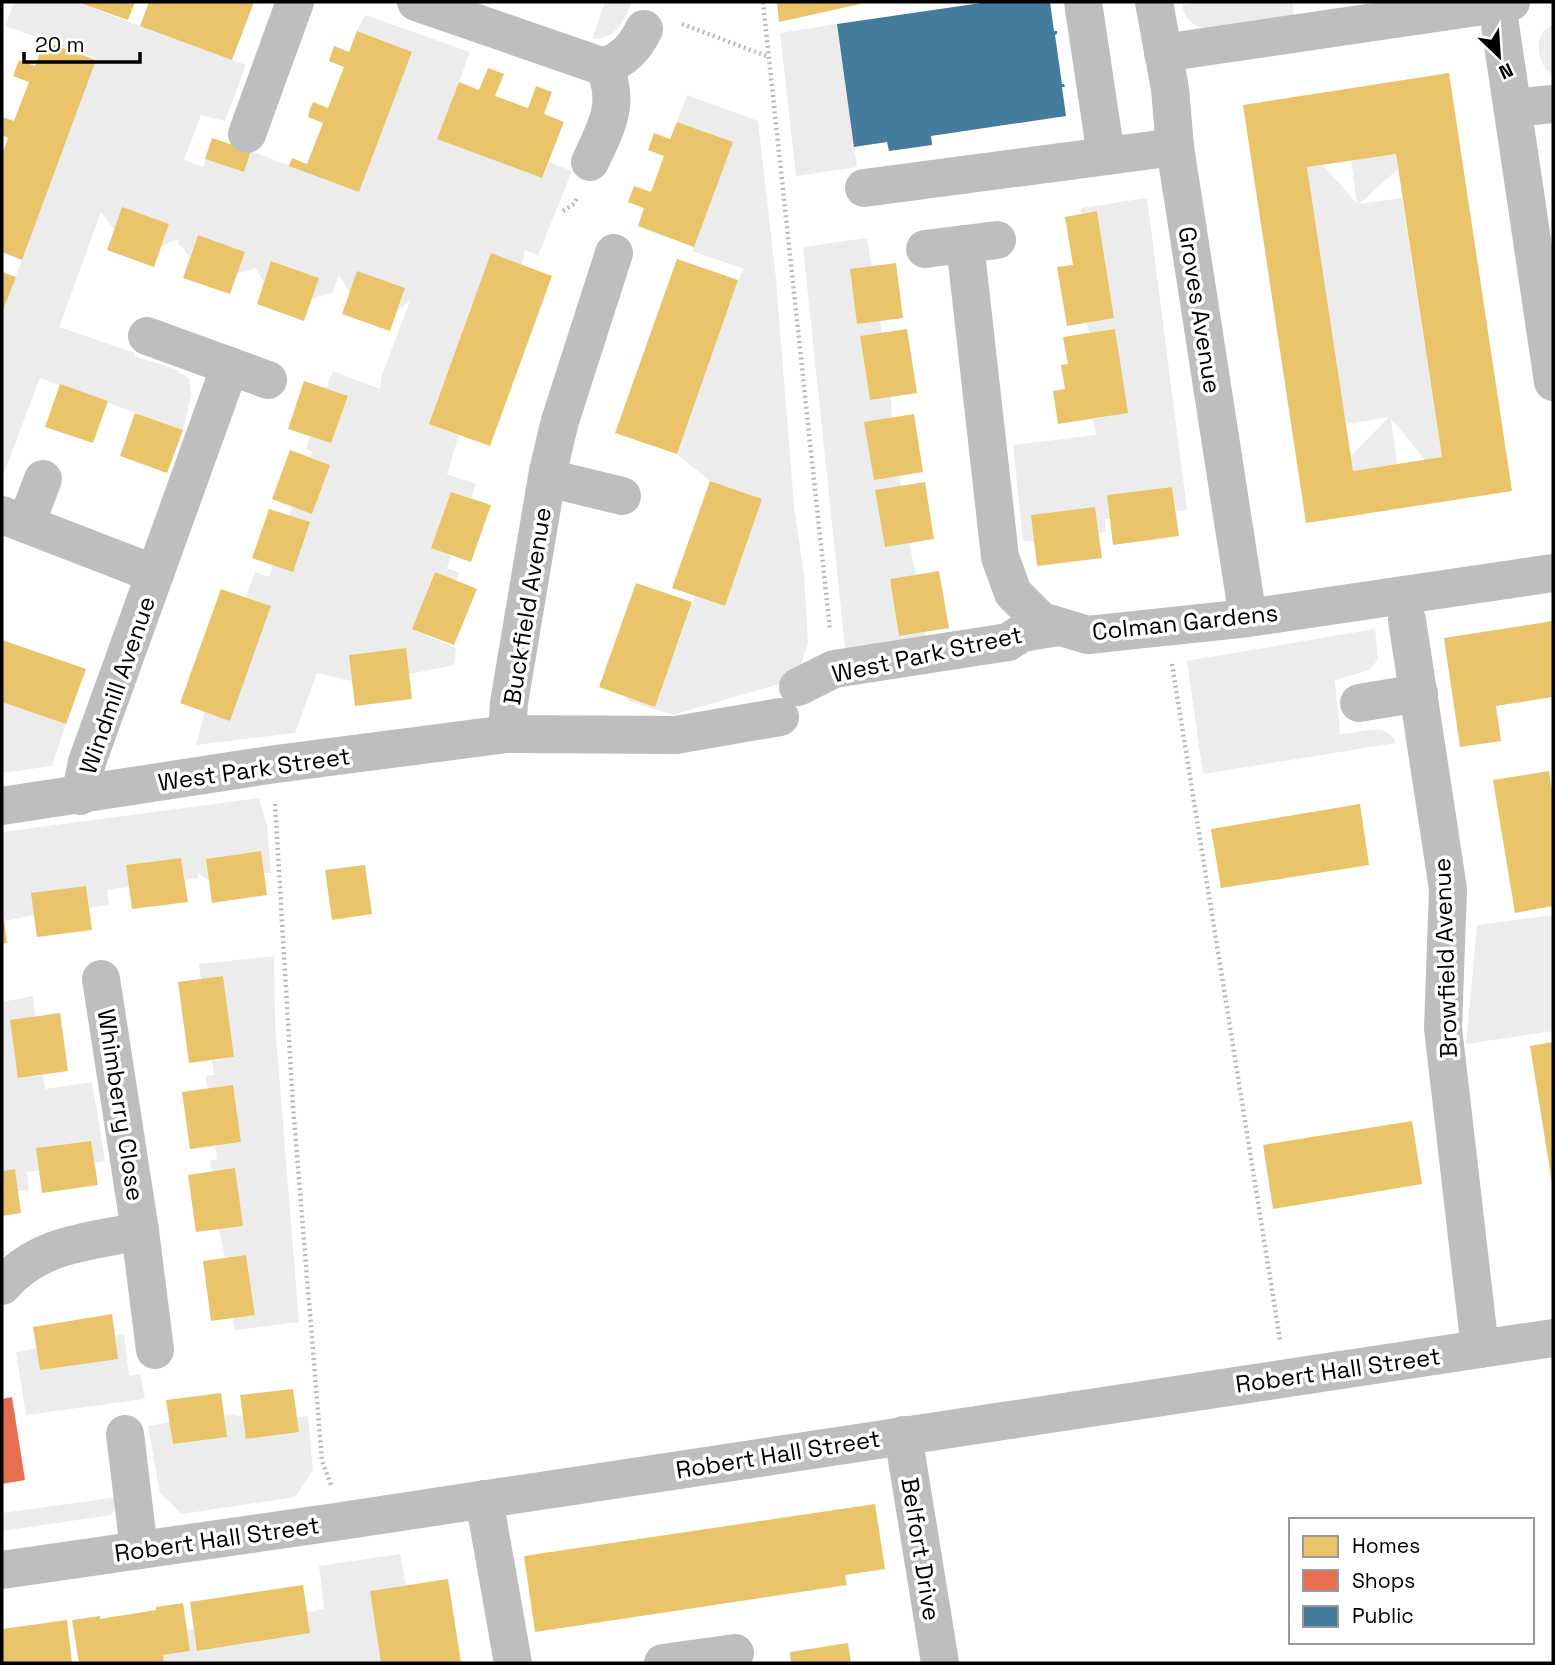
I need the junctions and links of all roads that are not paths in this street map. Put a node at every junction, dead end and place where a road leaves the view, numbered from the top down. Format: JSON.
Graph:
{"nodes":[{"id":1,"x":295,"y":2,"type":"edge"},
{"id":2,"x":1083,"y":2,"type":"edge"},
{"id":3,"x":1154,"y":2,"type":"edge"},
{"id":4,"x":423,"y":3,"type":"edge"},
{"id":5,"x":1504,"y":3,"type":"edge"},
{"id":6,"x":659,"y":26,"type":"road end"},
{"id":7,"x":1163,"y":53,"type":"junction"},
{"id":8,"x":604,"y":66,"type":"junction"},
{"id":9,"x":1553,"y":104,"type":"edge"},
{"id":10,"x":1513,"y":108,"type":"junction"},
{"id":11,"x":247,"y":134,"type":"dead end"},
{"id":12,"x":1175,"y":147,"type":"junction"},
{"id":13,"x":1106,"y":156,"type":"junction"},
{"id":14,"x":590,"y":162,"type":"dead end"},
{"id":15,"x":864,"y":188,"type":"dead end"},
{"id":16,"x":925,"y":249,"type":"dead end"},
{"id":17,"x":614,"y":253,"type":"dead end"},
{"id":18,"x":1545,"y":273,"type":"edge"},
{"id":19,"x":147,"y":336,"type":"dead end"},
{"id":20,"x":230,"y":366,"type":"junction"},
{"id":21,"x":268,"y":380,"type":"dead end"},
{"id":22,"x":1553,"y":382,"type":"edge"},
{"id":23,"x":548,"y":478,"type":"junction"},
{"id":24,"x":43,"y":479,"type":"dead end"},
{"id":25,"x":622,"y":496,"type":"dead end"},
{"id":26,"x":14,"y":519,"type":"edge"},
{"id":27,"x":1553,"y":573,"type":"edge"},
{"id":28,"x":155,"y":574,"type":"junction"},
{"id":29,"x":1248,"y":618,"type":"junction"},
{"id":30,"x":1058,"y":627,"type":"junction"},
{"id":31,"x":1409,"y":629,"type":"dead end"},
{"id":32,"x":1419,"y":693,"type":"junction"},
{"id":33,"x":1359,"y":704,"type":"dead end"},
{"id":34,"x":507,"y":734,"type":"junction"},
{"id":35,"x":80,"y":796,"type":"junction"},
{"id":36,"x":2,"y":807,"type":"edge"},
{"id":37,"x":101,"y":978,"type":"dead end"},
{"id":38,"x":140,"y":1231,"type":"junction"},
{"id":39,"x":2,"y":1286,"type":"edge"},
{"id":40,"x":1553,"y":1338,"type":"edge"},
{"id":41,"x":1480,"y":1349,"type":"junction"},
{"id":42,"x":155,"y":1350,"type":"dead end"},
{"id":43,"x":125,"y":1434,"type":"dead end"},
{"id":44,"x":903,"y":1435,"type":"junction"},
{"id":45,"x":484,"y":1499,"type":"junction"},
{"id":46,"x":139,"y":1550,"type":"junction"},
{"id":47,"x":2,"y":1570,"type":"edge"},
{"id":48,"x":735,"y":1653,"type":"dead end"},
{"id":49,"x":513,"y":1663,"type":"edge"},
{"id":50,"x":663,"y":1663,"type":"edge"},
{"id":51,"x":940,"y":1663,"type":"edge"}],
"edges":[{"from":1,"to":11,"type":"street"},
{"from":2,"to":13,"type":"street"},
{"from":3,"to":7,"type":"street","name":"Groves Avenue"},
{"from":4,"to":8,"type":"street"},
{"from":5,"to":7,"type":"street"},
{"from":5,"to":10,"type":"street"},
{"from":6,"to":8,"type":"street"},
{"from":7,"to":12,"type":"street","name":"Groves Avenue"},
{"from":8,"to":14,"type":"street"},
{"from":9,"to":10,"type":"street"},
{"from":10,"to":18,"type":"street"},
{"from":12,"to":13,"type":"street"},
{"from":12,"to":29,"type":"street","name":"Groves Avenue"},
{"from":13,"to":15,"type":"street"},
{"from":16,"to":30,"type":"street","name":"Colman Gardens"},
{"from":17,"to":23,"type":"street","name":"Buckfield Avenue"},
{"from":18,"to":22,"type":"street"},
{"from":19,"to":20,"type":"street"},
{"from":20,"to":21,"type":"street"},
{"from":20,"to":28,"type":"street","name":"Windmill Avenue"},
{"from":23,"to":25,"type":"street","name":"Buckfield Avenue"},
{"from":23,"to":34,"type":"street","name":"Buckfield Avenue"},
{"from":24,"to":26,"type":"street","name":"Windmill Avenue"},
{"from":26,"to":28,"type":"street","name":"Windmill Avenue"},
{"from":27,"to":29,"type":"street","name":"Colman Gardens"},
{"from":28,"to":35,"type":"street","name":"Windmill Avenue"},
{"from":29,"to":30,"type":"street","name":"Colman Gardens"},
{"from":30,"to":34,"type":"street","name":"West Park Street"},
{"from":31,"to":32,"type":"street","name":"Browfield Avenue"},
{"from":32,"to":33,"type":"street"},
{"from":32,"to":41,"type":"street","name":"Browfield Avenue"},
{"from":34,"to":35,"type":"street","name":"West Park Street"},
{"from":35,"to":36,"type":"street","name":"West Park Street"},
{"from":37,"to":38,"type":"street","name":"Whimberry Close"},
{"from":38,"to":39,"type":"street","name":"Whimberry Close"},
{"from":38,"to":42,"type":"street","name":"Whimberry Close"},
{"from":40,"to":41,"type":"street","name":"Robert Hall Street"},
{"from":41,"to":44,"type":"street","name":"Robert Hall Street"},
{"from":43,"to":46,"type":"street"},
{"from":44,"to":45,"type":"street","name":"Robert Hall Street"},
{"from":44,"to":51,"type":"street","name":"Belfort Drive"},
{"from":45,"to":46,"type":"street","name":"Robert Hall Street"},
{"from":45,"to":49,"type":"street"},
{"from":46,"to":47,"type":"street","name":"Robert Hall Street"},
{"from":48,"to":50,"type":"street"}]}
